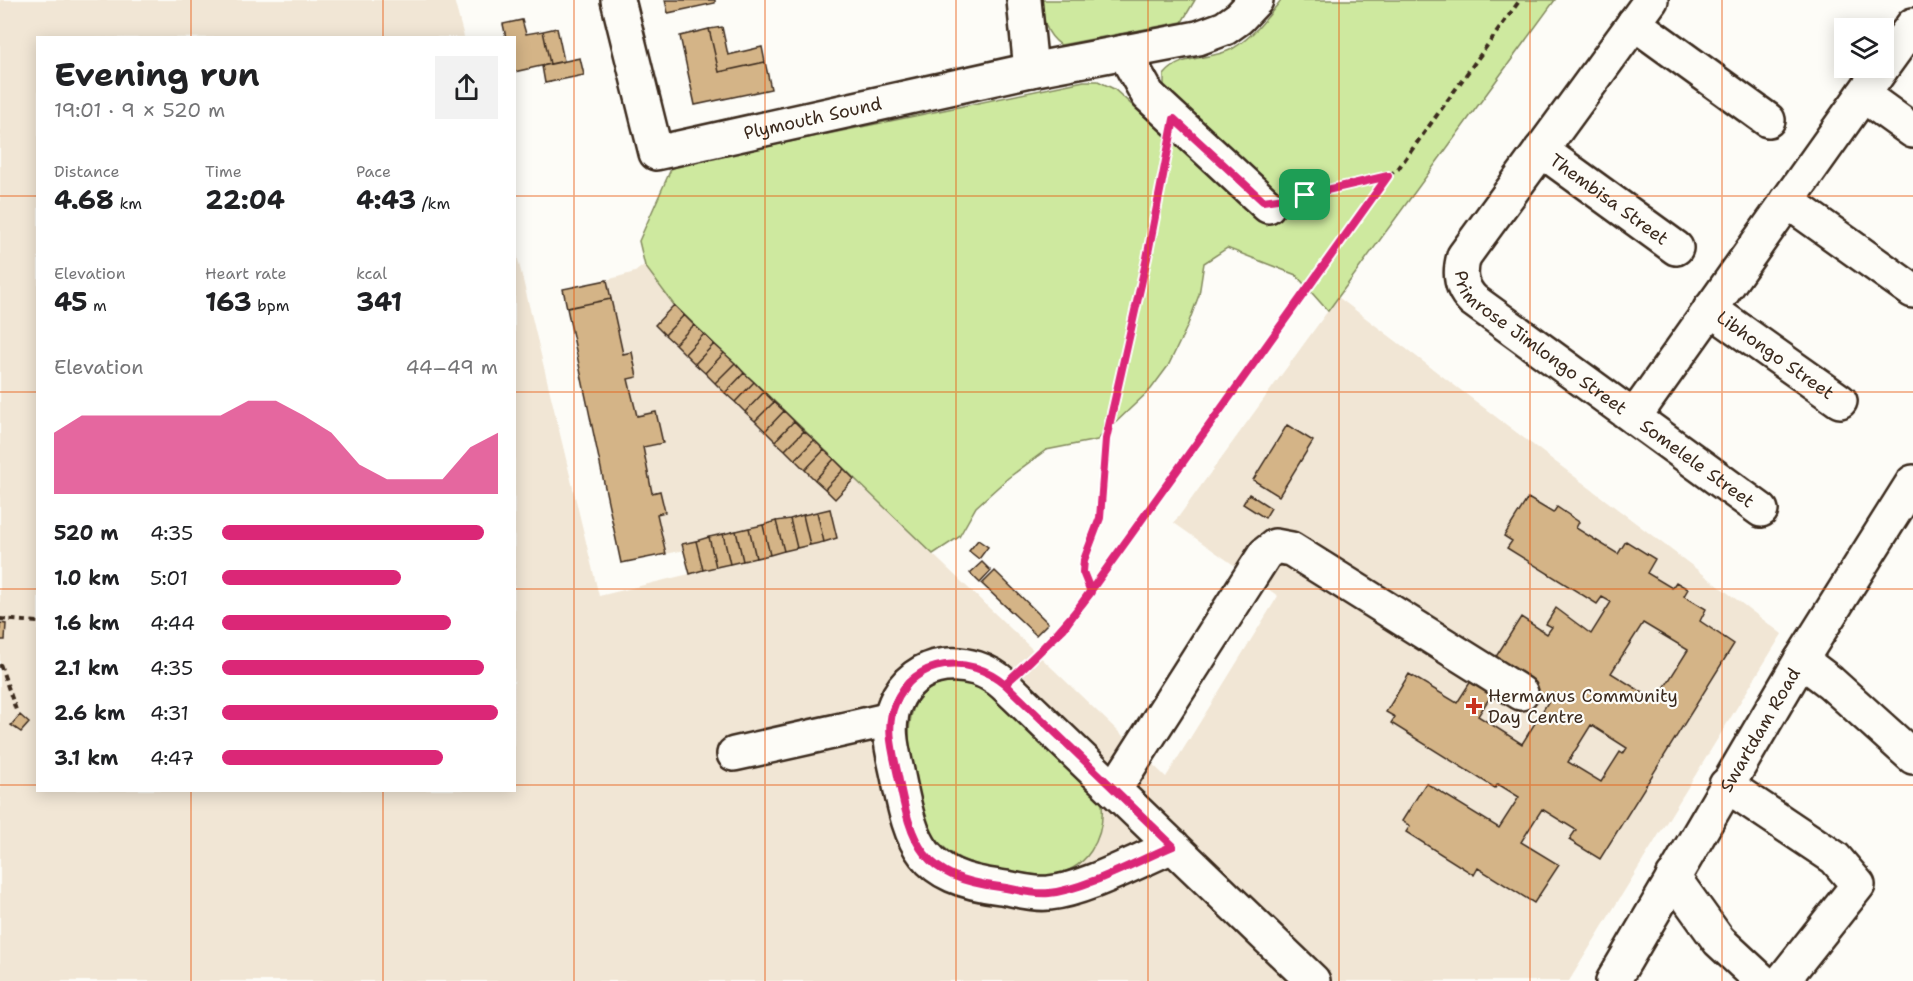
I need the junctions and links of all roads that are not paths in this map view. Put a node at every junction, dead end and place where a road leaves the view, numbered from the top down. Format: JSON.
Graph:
{"nodes":[{"id":1,"x":618,"y":0,"type":"edge"},
{"id":2,"x":1024,"y":0,"type":"edge"},
{"id":3,"x":1256,"y":0,"type":"edge"},
{"id":4,"x":1642,"y":11,"type":"edge"},
{"id":5,"x":1913,"y":25,"type":"edge"},
{"id":6,"x":1894,"y":51,"type":"edge"},
{"id":7,"x":1124,"y":52,"type":"junction"},
{"id":8,"x":1031,"y":70,"type":"junction"},
{"id":9,"x":1875,"y":78,"type":"edge"},
{"id":10,"x":1863,"y":95,"type":"junction"},
{"id":11,"x":1768,"y":120,"type":"dead end"},
{"id":12,"x":1913,"y":130,"type":"edge"},
{"id":13,"x":1541,"y":150,"type":"junction"},
{"id":14,"x":1787,"y":201,"type":"junction"},
{"id":15,"x":1265,"y":203,"type":"road end"},
{"id":16,"x":1676,"y":248,"type":"dead end"},
{"id":17,"x":1913,"y":291,"type":"edge"},
{"id":18,"x":1710,"y":309,"type":"junction"},
{"id":19,"x":1840,"y":401,"type":"dead end"},
{"id":20,"x":1634,"y":417,"type":"junction"},
{"id":21,"x":1913,"y":482,"type":"edge"},
{"id":22,"x":1761,"y":510,"type":"dead end"},
{"id":23,"x":1801,"y":660,"type":"junction"},
{"id":24,"x":1521,"y":693,"type":"dead end"},
{"id":25,"x":891,"y":719,"type":"junction"},
{"id":26,"x":734,"y":754,"type":"dead end"},
{"id":27,"x":1913,"y":757,"type":"edge"},
{"id":28,"x":1726,"y":785,"type":"junction"},
{"id":29,"x":1114,"y":790,"type":"junction"},
{"id":30,"x":1173,"y":846,"type":"junction"},
{"id":31,"x":1673,"y":877,"type":"junction"},
{"id":32,"x":1750,"y":976,"type":"edge"},
{"id":33,"x":1313,"y":981,"type":"edge"},
{"id":34,"x":1613,"y":981,"type":"edge"},
{"id":35,"x":1782,"y":981,"type":"edge"}],
"edges":[{"from":1,"to":8,"type":"street","name":"Plymouth Sound"},
{"from":2,"to":8,"type":"street"},
{"from":3,"to":7,"type":"street","name":"Plymouth Sound"},
{"from":4,"to":11,"type":"street"},
{"from":4,"to":13,"type":"street","name":"Primrose Jimlongo Street"},
{"from":5,"to":6,"type":"street","name":"Primrose Jimlongo Street"},
{"from":7,"to":8,"type":"street","name":"Plymouth Sound"},
{"from":7,"to":15,"type":"street"},
{"from":9,"to":10,"type":"street","name":"Primrose Jimlongo Street"},
{"from":10,"to":12,"type":"street"},
{"from":10,"to":14,"type":"street","name":"Primrose Jimlongo Street"},
{"from":13,"to":16,"type":"street","name":"Thembisa Street"},
{"from":13,"to":20,"type":"street","name":"Primrose Jimlongo Street"},
{"from":14,"to":17,"type":"street"},
{"from":14,"to":18,"type":"street","name":"Primrose Jimlongo Street"},
{"from":18,"to":19,"type":"street","name":"Libhongo Street"},
{"from":18,"to":20,"type":"street","name":"Primrose Jimlongo Street"},
{"from":20,"to":22,"type":"street","name":"Somelele Street"},
{"from":21,"to":23,"type":"street","name":"Swartdam Road"},
{"from":23,"to":27,"type":"street"},
{"from":23,"to":28,"type":"street","name":"Swartdam Road"},
{"from":24,"to":29,"type":"street"},
{"from":25,"to":26,"type":"street"},
{"from":25,"to":29,"type":"street"},
{"from":25,"to":30,"type":"street"},
{"from":28,"to":31,"type":"street","name":"Swartdam Road"},
{"from":28,"to":35,"type":"street"},
{"from":29,"to":30,"type":"street"},
{"from":30,"to":33,"type":"street"},
{"from":31,"to":32,"type":"street"},
{"from":31,"to":34,"type":"street","name":"Swartdam Road"}]}
